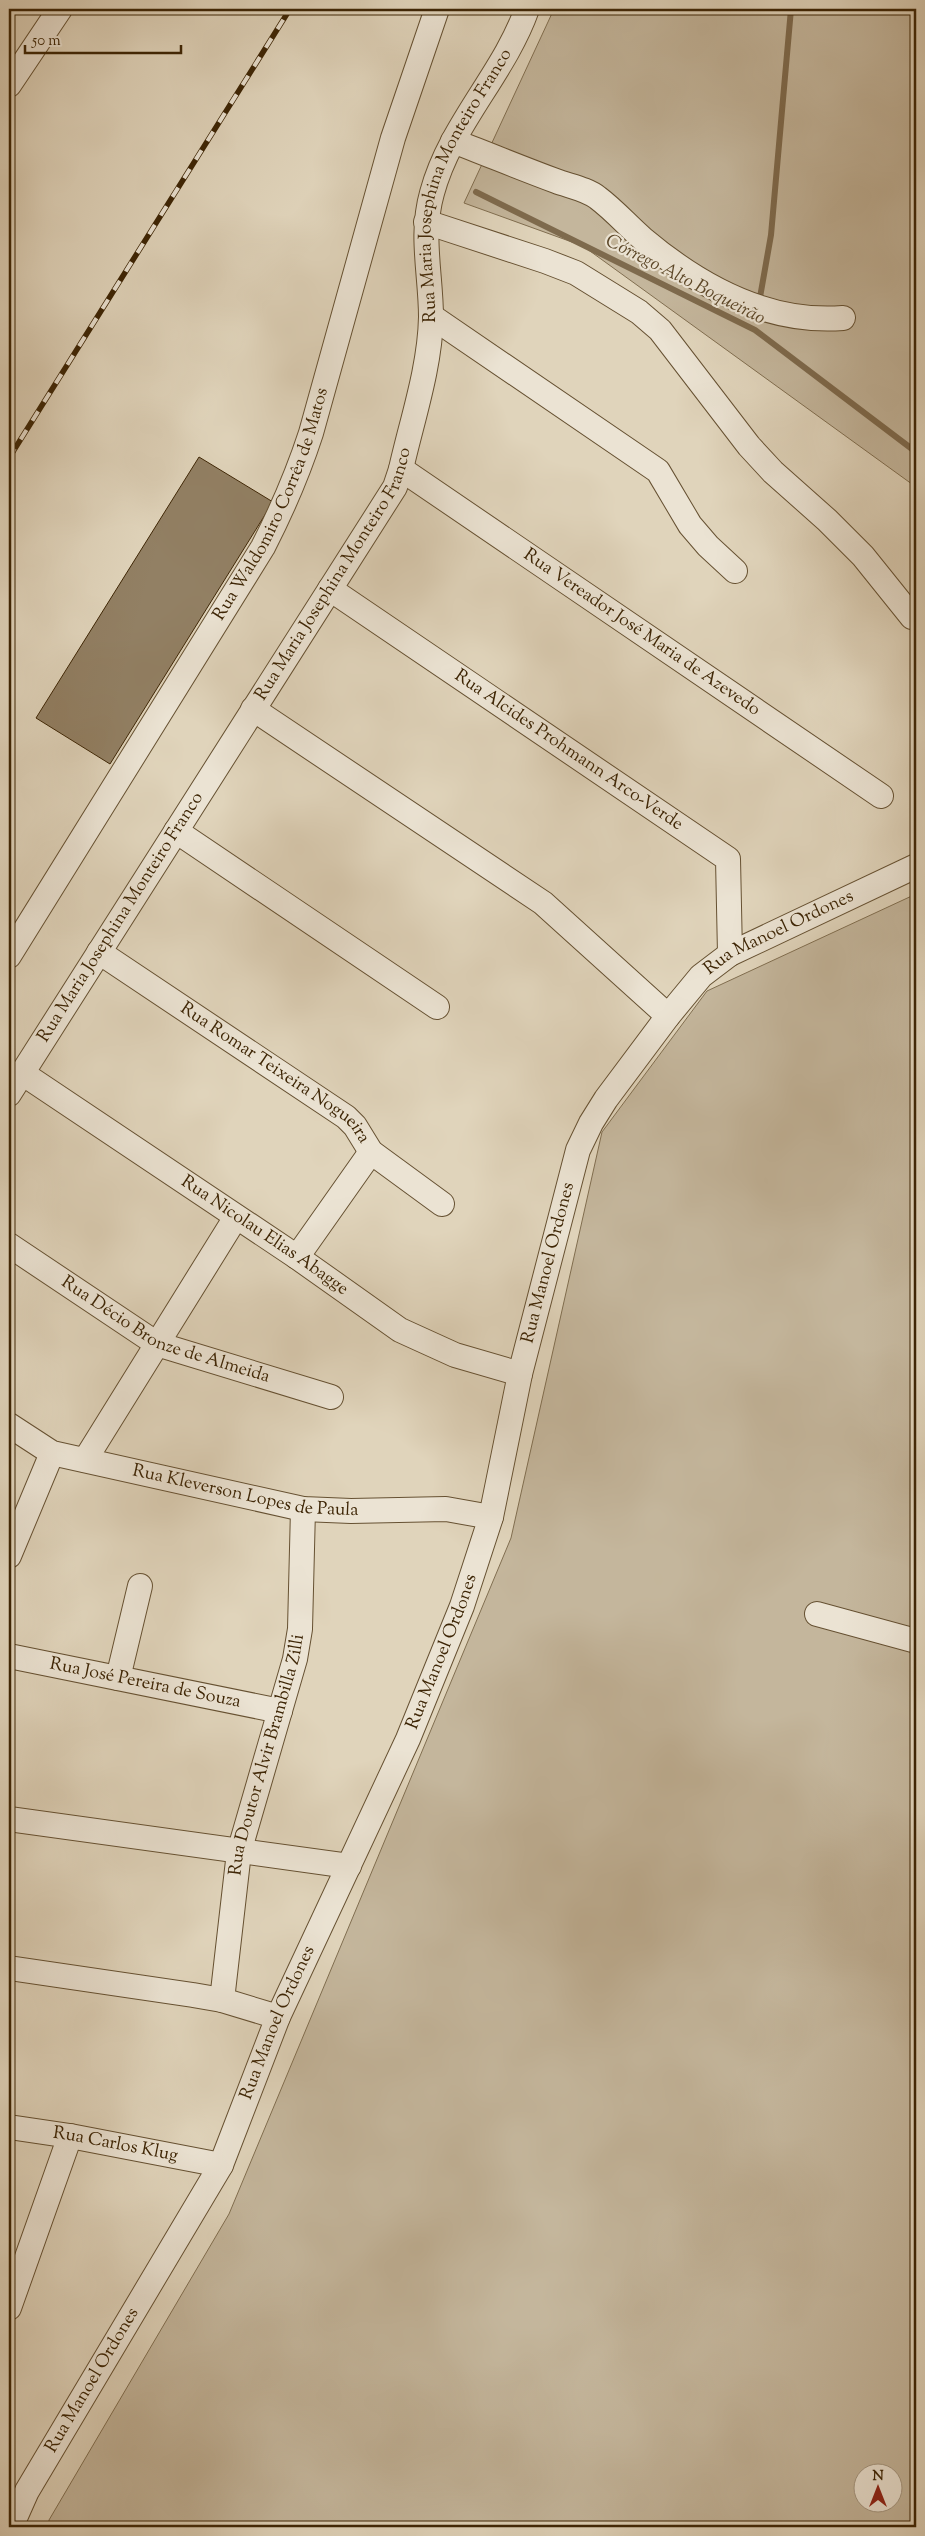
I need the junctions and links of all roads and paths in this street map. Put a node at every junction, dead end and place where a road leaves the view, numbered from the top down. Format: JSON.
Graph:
{"nodes":[{"id":1,"x":60,"y":9,"type":"edge"},
{"id":2,"x":437,"y":9,"type":"edge"},
{"id":3,"x":527,"y":9,"type":"edge"},
{"id":4,"x":9,"y":85,"type":"edge"},
{"id":5,"x":453,"y":141,"type":"junction"},
{"id":6,"x":426,"y":222,"type":"junction"},
{"id":7,"x":431,"y":316,"type":"junction"},
{"id":8,"x":843,"y":318,"type":"dead end"},
{"id":9,"x":401,"y":469,"type":"junction"},
{"id":10,"x":735,"y":571,"type":"dead end"},
{"id":11,"x":330,"y":589,"type":"junction"},
{"id":12,"x":912,"y":617,"type":"dead end"},
{"id":13,"x":253,"y":709,"type":"junction"},
{"id":14,"x":881,"y":796,"type":"dead end"},
{"id":15,"x":176,"y":831,"type":"junction"},
{"id":16,"x":916,"y":866,"type":"edge"},
{"id":17,"x":99,"y":952,"type":"junction"},
{"id":18,"x":730,"y":954,"type":"junction"},
{"id":19,"x":9,"y":956,"type":"edge"},
{"id":20,"x":437,"y":1007,"type":"dead end"},
{"id":21,"x":668,"y":1016,"type":"junction"},
{"id":22,"x":22,"y":1073,"type":"junction"},
{"id":23,"x":9,"y":1094,"type":"edge"},
{"id":24,"x":371,"y":1152,"type":"junction"},
{"id":25,"x":442,"y":1204,"type":"dead end"},
{"id":26,"x":236,"y":1217,"type":"junction"},
{"id":27,"x":9,"y":1245,"type":"edge"},
{"id":28,"x":297,"y":1257,"type":"junction"},
{"id":29,"x":157,"y":1344,"type":"junction"},
{"id":30,"x":520,"y":1374,"type":"junction"},
{"id":31,"x":331,"y":1397,"type":"dead end"},
{"id":32,"x":9,"y":1425,"type":"edge"},
{"id":33,"x":52,"y":1453,"type":"junction"},
{"id":34,"x":85,"y":1460,"type":"junction"},
{"id":35,"x":303,"y":1509,"type":"junction"},
{"id":36,"x":491,"y":1517,"type":"junction"},
{"id":37,"x":9,"y":1556,"type":"edge"},
{"id":38,"x":140,"y":1586,"type":"dead end"},
{"id":39,"x":817,"y":1614,"type":"dead end"},
{"id":40,"x":916,"y":1641,"type":"edge"},
{"id":41,"x":9,"y":1656,"type":"edge"},
{"id":42,"x":118,"y":1678,"type":"junction"},
{"id":43,"x":280,"y":1711,"type":"junction"},
{"id":44,"x":9,"y":1818,"type":"edge"},
{"id":45,"x":239,"y":1852,"type":"junction"},
{"id":46,"x":349,"y":1866,"type":"junction"},
{"id":47,"x":9,"y":1968,"type":"edge"},
{"id":48,"x":222,"y":2000,"type":"junction"},
{"id":49,"x":278,"y":2017,"type":"junction"},
{"id":50,"x":9,"y":2127,"type":"edge"},
{"id":51,"x":70,"y":2136,"type":"junction"},
{"id":52,"x":221,"y":2165,"type":"junction"},
{"id":53,"x":9,"y":2308,"type":"edge"},
{"id":54,"x":11,"y":2527,"type":"edge"}],
"edges":[{"from":1,"to":4,"type":"street"},
{"from":2,"to":19,"type":"street","name":"Rua Waldomiro Corrêa de Matos"},
{"from":3,"to":5,"type":"street","name":"Rua Maria Josephina Monteiro Franco"},
{"from":5,"to":6,"type":"street","name":"Rua Maria Josephina Monteiro Franco"},
{"from":5,"to":8,"type":"street"},
{"from":6,"to":7,"type":"street","name":"Rua Maria Josephina Monteiro Franco"},
{"from":6,"to":12,"type":"street"},
{"from":7,"to":9,"type":"street","name":"Rua Maria Josephina Monteiro Franco"},
{"from":7,"to":10,"type":"street"},
{"from":9,"to":11,"type":"street","name":"Rua Maria Josephina Monteiro Franco"},
{"from":9,"to":14,"type":"street","name":"Rua Vereador José Maria de Azevedo"},
{"from":11,"to":13,"type":"street","name":"Rua Maria Josephina Monteiro Franco"},
{"from":11,"to":18,"type":"street","name":"Rua Alcides Prohmann Arco-Verde"},
{"from":13,"to":15,"type":"street","name":"Rua Maria Josephina Monteiro Franco"},
{"from":13,"to":21,"type":"street"},
{"from":15,"to":17,"type":"street","name":"Rua Maria Josephina Monteiro Franco"},
{"from":15,"to":20,"type":"street"},
{"from":16,"to":18,"type":"street","name":"Rua Manoel Ordones"},
{"from":17,"to":22,"type":"street","name":"Rua Maria Josephina Monteiro Franco"},
{"from":17,"to":24,"type":"street","name":"Rua Romar Teixeira Nogueira"},
{"from":18,"to":21,"type":"street","name":"Rua Manoel Ordones"},
{"from":21,"to":30,"type":"street","name":"Rua Manoel Ordones"},
{"from":22,"to":23,"type":"street","name":"Rua Maria Josephina Monteiro Franco"},
{"from":22,"to":26,"type":"street","name":"Rua Nicolau Elias Abagge"},
{"from":24,"to":25,"type":"street","name":"Rua Romar Teixeira Nogueira"},
{"from":24,"to":28,"type":"street"},
{"from":26,"to":28,"type":"street","name":"Rua Nicolau Elias Abagge"},
{"from":26,"to":29,"type":"street"},
{"from":27,"to":29,"type":"street","name":"Rua Décio Bronze de Almeida"},
{"from":28,"to":30,"type":"street","name":"Rua Nicolau Elias Abagge"},
{"from":29,"to":31,"type":"street","name":"Rua Décio Bronze de Almeida"},
{"from":29,"to":34,"type":"street"},
{"from":30,"to":36,"type":"street","name":"Rua Manoel Ordones"},
{"from":32,"to":33,"type":"street","name":"Rua Kleverson Lopes de Paula"},
{"from":33,"to":34,"type":"street","name":"Rua Kleverson Lopes de Paula"},
{"from":33,"to":37,"type":"street"},
{"from":34,"to":35,"type":"street","name":"Rua Kleverson Lopes de Paula"},
{"from":35,"to":36,"type":"street","name":"Rua Kleverson Lopes de Paula"},
{"from":35,"to":43,"type":"street","name":"Rua Doutor Alvir Brambilla Zilli"},
{"from":36,"to":46,"type":"street","name":"Rua Manoel Ordones"},
{"from":38,"to":42,"type":"street"},
{"from":39,"to":40,"type":"street"},
{"from":41,"to":42,"type":"street","name":"Rua José Pereira de Souza"},
{"from":42,"to":43,"type":"street","name":"Rua José Pereira de Souza"},
{"from":43,"to":45,"type":"street","name":"Rua Doutor Alvir Brambilla Zilli"},
{"from":44,"to":45,"type":"street"},
{"from":45,"to":46,"type":"street"},
{"from":45,"to":48,"type":"street","name":"Rua Doutor Alvir Brambilla Zilli"},
{"from":46,"to":49,"type":"street","name":"Rua Manoel Ordones"},
{"from":47,"to":48,"type":"street"},
{"from":48,"to":49,"type":"street"},
{"from":49,"to":52,"type":"street","name":"Rua Manoel Ordones"},
{"from":50,"to":51,"type":"street","name":"Rua Carlos Klug"},
{"from":51,"to":52,"type":"street","name":"Rua Carlos Klug"},
{"from":51,"to":53,"type":"street"},
{"from":52,"to":54,"type":"street","name":"Rua Manoel Ordones"}]}
